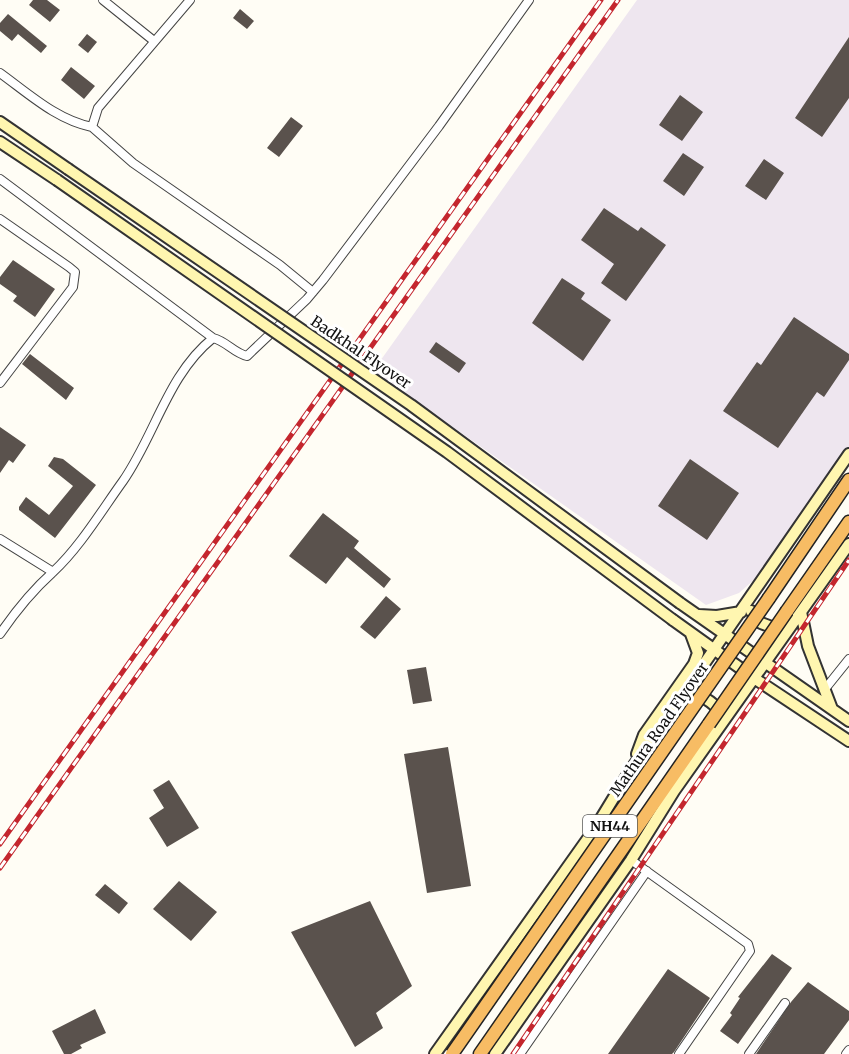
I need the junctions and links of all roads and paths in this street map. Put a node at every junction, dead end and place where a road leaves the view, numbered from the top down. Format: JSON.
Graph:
{"nodes":[{"id":1,"x":103,"y":0,"type":"edge"},
{"id":2,"x":190,"y":0,"type":"edge"},
{"id":3,"x":529,"y":0,"type":"edge"},
{"id":4,"x":154,"y":41,"type":"junction"},
{"id":5,"x":0,"y":74,"type":"edge"},
{"id":6,"x":0,"y":122,"type":"edge"},
{"id":7,"x":92,"y":127,"type":"junction"},
{"id":8,"x":0,"y":142,"type":"edge"},
{"id":9,"x":0,"y":179,"type":"edge"},
{"id":10,"x":0,"y":219,"type":"edge"},
{"id":11,"x":313,"y":292,"type":"junction"},
{"id":12,"x":213,"y":338,"type":"junction"},
{"id":13,"x":4,"y":372,"type":"edge"},
{"id":14,"x":0,"y":384,"type":"edge"},
{"id":15,"x":849,"y":454,"type":"edge"},
{"id":16,"x":849,"y":480,"type":"edge"},
{"id":17,"x":849,"y":522,"type":"edge"},
{"id":18,"x":0,"y":538,"type":"edge"},
{"id":19,"x":849,"y":544,"type":"edge"},
{"id":20,"x":53,"y":572,"type":"junction"},
{"id":21,"x":744,"y":608,"type":"junction"},
{"id":22,"x":801,"y":612,"type":"junction"},
{"id":23,"x":698,"y":615,"type":"junction"},
{"id":24,"x":756,"y":617,"type":"junction"},
{"id":25,"x":788,"y":631,"type":"junction"},
{"id":26,"x":690,"y":632,"type":"junction"},
{"id":27,"x":0,"y":634,"type":"edge"},
{"id":28,"x":726,"y":634,"type":"junction"},
{"id":29,"x":715,"y":650,"type":"junction"},
{"id":30,"x":849,"y":659,"type":"edge"},
{"id":31,"x":766,"y":662,"type":"junction"},
{"id":32,"x":754,"y":678,"type":"junction"},
{"id":33,"x":825,"y":689,"type":"junction"},
{"id":34,"x":681,"y":699,"type":"junction"},
{"id":35,"x":832,"y":709,"type":"junction"},
{"id":36,"x":849,"y":721,"type":"edge"},
{"id":37,"x":723,"y":722,"type":"junction"},
{"id":38,"x":849,"y":741,"type":"edge"},
{"id":39,"x":630,"y":771,"type":"junction"},
{"id":40,"x":631,"y":860,"type":"junction"},
{"id":41,"x":647,"y":871,"type":"junction"},
{"id":42,"x":785,"y":1003,"type":"dead end"},
{"id":43,"x":849,"y":1050,"type":"edge"},
{"id":44,"x":435,"y":1054,"type":"edge"},
{"id":45,"x":452,"y":1054,"type":"edge"},
{"id":46,"x":480,"y":1054,"type":"edge"},
{"id":47,"x":495,"y":1054,"type":"edge"},
{"id":48,"x":520,"y":1054,"type":"edge"},
{"id":49,"x":679,"y":1054,"type":"edge"},
{"id":50,"x":749,"y":1054,"type":"edge"},
{"id":51,"x":846,"y":1054,"type":"edge"}],
"edges":[{"from":1,"to":4,"type":"street"},
{"from":2,"to":4,"type":"street"},
{"from":3,"to":11,"type":"street"},
{"from":4,"to":7,"type":"street"},
{"from":5,"to":7,"type":"street"},
{"from":6,"to":23,"type":"main road","name":"Badkhal Flyover","bridge":true},
{"from":7,"to":11,"type":"street"},
{"from":8,"to":26,"type":"main road","bridge":true},
{"from":9,"to":12,"type":"street"},
{"from":10,"to":13,"type":"street"},
{"from":11,"to":12,"type":"street"},
{"from":12,"to":20,"type":"street"},
{"from":13,"to":14,"type":"street"},
{"from":15,"to":21,"type":"main road"},
{"from":16,"to":24,"type":"highway","name":"Mathura Road Flyover","number":"NH44","bridge":true},
{"from":17,"to":46,"type":"highway","number":"NH44","bridge":true},
{"from":18,"to":20,"type":"street"},
{"from":19,"to":22,"type":"main road"},
{"from":20,"to":27,"type":"street"},
{"from":21,"to":23,"type":"main road"},
{"from":21,"to":24,"type":"main road"},
{"from":21,"to":28,"type":"main road"},
{"from":22,"to":25,"type":"main road"},
{"from":22,"to":33,"type":"main road"},
{"from":23,"to":28,"type":"main road","name":"Badkhal Flyover"},
{"from":24,"to":25,"type":"main road"},
{"from":24,"to":45,"type":"highway","name":"Mathura Road Flyover","number":"NH44","bridge":true},
{"from":25,"to":31,"type":"main road"},
{"from":26,"to":29,"type":"main road"},
{"from":26,"to":39,"type":"main road"},
{"from":28,"to":29,"type":"main road"},
{"from":28,"to":31,"type":"main road","name":"Badkhal Flyover"},
{"from":29,"to":32,"type":"main road"},
{"from":29,"to":34,"type":"main road"},
{"from":30,"to":33,"type":"street"},
{"from":31,"to":32,"type":"main road"},
{"from":31,"to":35,"type":"main road","name":"Badkhal Flyover"},
{"from":32,"to":37,"type":"main road"},
{"from":32,"to":38,"type":"main road"},
{"from":33,"to":35,"type":"main road"},
{"from":34,"to":37,"type":"main road"},
{"from":34,"to":39,"type":"main road"},
{"from":35,"to":36,"type":"main road","name":"Badkhal Flyover"},
{"from":37,"to":40,"type":"main road"},
{"from":39,"to":44,"type":"main road"},
{"from":40,"to":41,"type":"street"},
{"from":40,"to":47,"type":"main road"},
{"from":41,"to":48,"type":"street"},
{"from":41,"to":49,"type":"street"},
{"from":42,"to":50,"type":"street"},
{"from":43,"to":51,"type":"street"}]}
